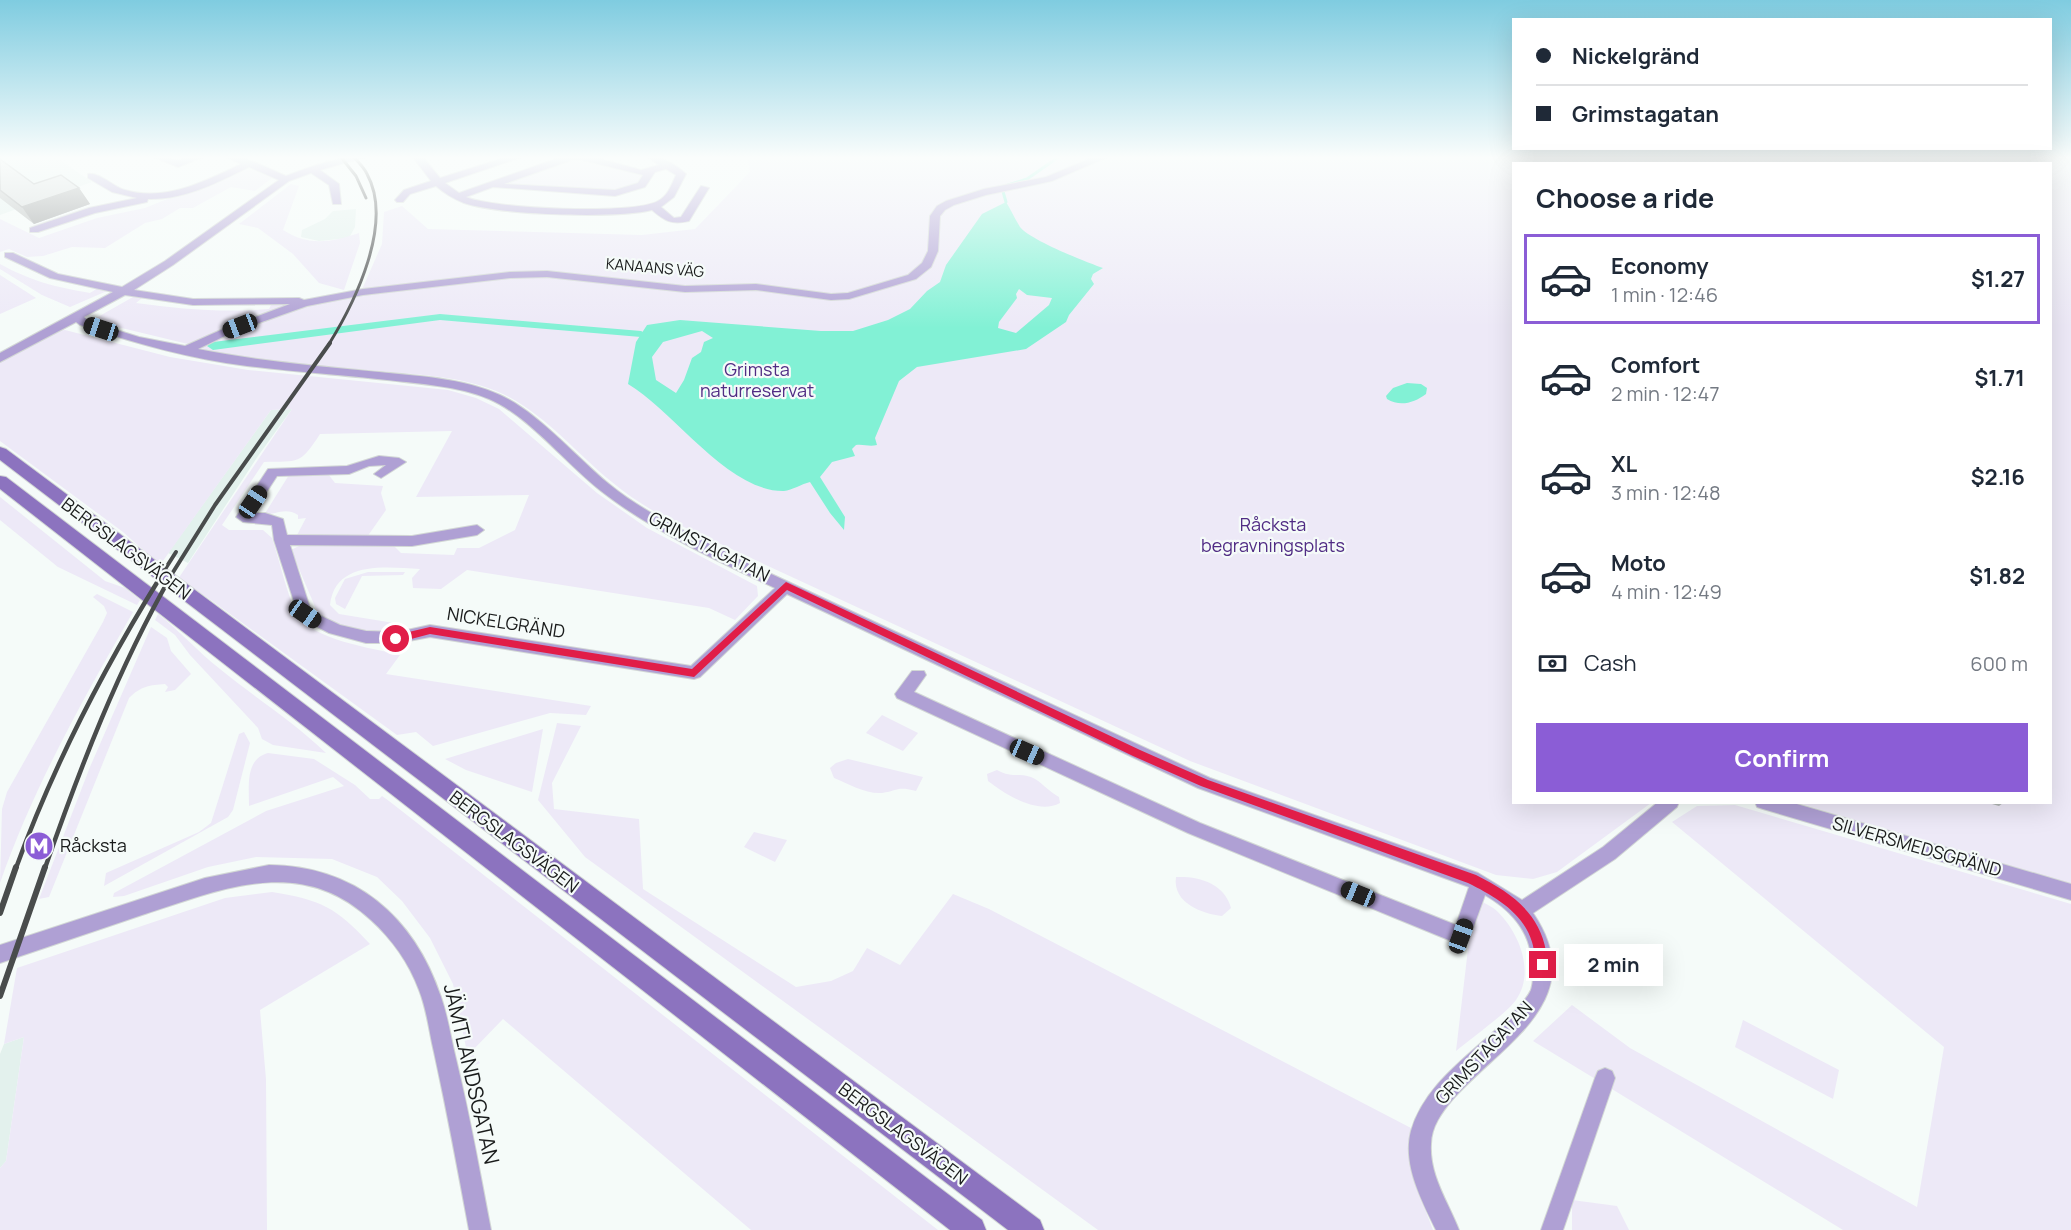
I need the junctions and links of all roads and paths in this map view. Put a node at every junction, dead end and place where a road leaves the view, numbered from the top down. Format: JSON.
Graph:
{"nodes":[{"id":1,"x":83,"y":213,"type":"edge"},
{"id":2,"x":238,"y":213,"type":"edge"},
{"id":3,"x":660,"y":213,"type":"edge"},
{"id":4,"x":688,"y":213,"type":"edge"},
{"id":5,"x":937,"y":213,"type":"edge"},
{"id":6,"x":34,"y":230,"type":"dead end"},
{"id":7,"x":9,"y":255,"type":"dead end"},
{"id":8,"x":124,"y":291,"type":"junction"},
{"id":9,"x":304,"y":303,"type":"junction"},
{"id":10,"x":77,"y":317,"type":"junction"},
{"id":11,"x":186,"y":351,"type":"junction"},
{"id":12,"x":0,"y":356,"type":"edge"},
{"id":13,"x":0,"y":452,"type":"edge"},
{"id":14,"x":381,"y":474,"type":"dead end"},
{"id":15,"x":0,"y":481,"type":"edge"},
{"id":16,"x":477,"y":530,"type":"dead end"},
{"id":17,"x":281,"y":540,"type":"junction"},
{"id":18,"x":786,"y":586,"type":"junction"},
{"id":19,"x":918,"y":675,"type":"dead end"},
{"id":20,"x":1669,"y":804,"type":"edge"},
{"id":21,"x":1770,"y":804,"type":"edge"},
{"id":22,"x":1480,"y":883,"type":"junction"},
{"id":23,"x":2071,"y":892,"type":"edge"},
{"id":24,"x":1521,"y":911,"type":"junction"},
{"id":25,"x":0,"y":954,"type":"edge"},
{"id":26,"x":1605,"y":1078,"type":"dead end"},
{"id":27,"x":480,"y":1230,"type":"edge"},
{"id":28,"x":972,"y":1230,"type":"edge"},
{"id":29,"x":1030,"y":1230,"type":"edge"},
{"id":30,"x":1448,"y":1230,"type":"edge"},
{"id":31,"x":1552,"y":1230,"type":"edge"}],
"edges":[{"from":1,"to":6,"type":"street"},
{"from":2,"to":8,"type":"street"},
{"from":3,"to":4,"type":"street"},
{"from":5,"to":9,"type":"street","name":"KANAANS VÄG"},
{"from":7,"to":8,"type":"street"},
{"from":8,"to":9,"type":"street"},
{"from":8,"to":10,"type":"street"},
{"from":9,"to":11,"type":"street","name":"KANAANS VÄG"},
{"from":10,"to":11,"type":"street","name":"GRIMSTAGATAN"},
{"from":10,"to":12,"type":"street"},
{"from":11,"to":18,"type":"street","name":"GRIMSTAGATAN"},
{"from":13,"to":29,"type":"main road","name":"BERGSLAGSVÄGEN"},
{"from":14,"to":17,"type":"street","name":"NICKELGRÄND"},
{"from":15,"to":28,"type":"main road","name":"BERGSLAGSVÄGEN"},
{"from":16,"to":17,"type":"street"},
{"from":17,"to":18,"type":"street","name":"NICKELGRÄND"},
{"from":18,"to":22,"type":"street","name":"GRIMSTAGATAN"},
{"from":19,"to":22,"type":"street"},
{"from":20,"to":24,"type":"street"},
{"from":21,"to":23,"type":"street","name":"SILVERSMEDSGRÄND"},
{"from":22,"to":24,"type":"street","name":"GRIMSTAGATAN"},
{"from":24,"to":30,"type":"street","name":"GRIMSTAGATAN"},
{"from":25,"to":27,"type":"street","name":"JÄMTLANDSGATAN"},
{"from":26,"to":31,"type":"street"}]}
